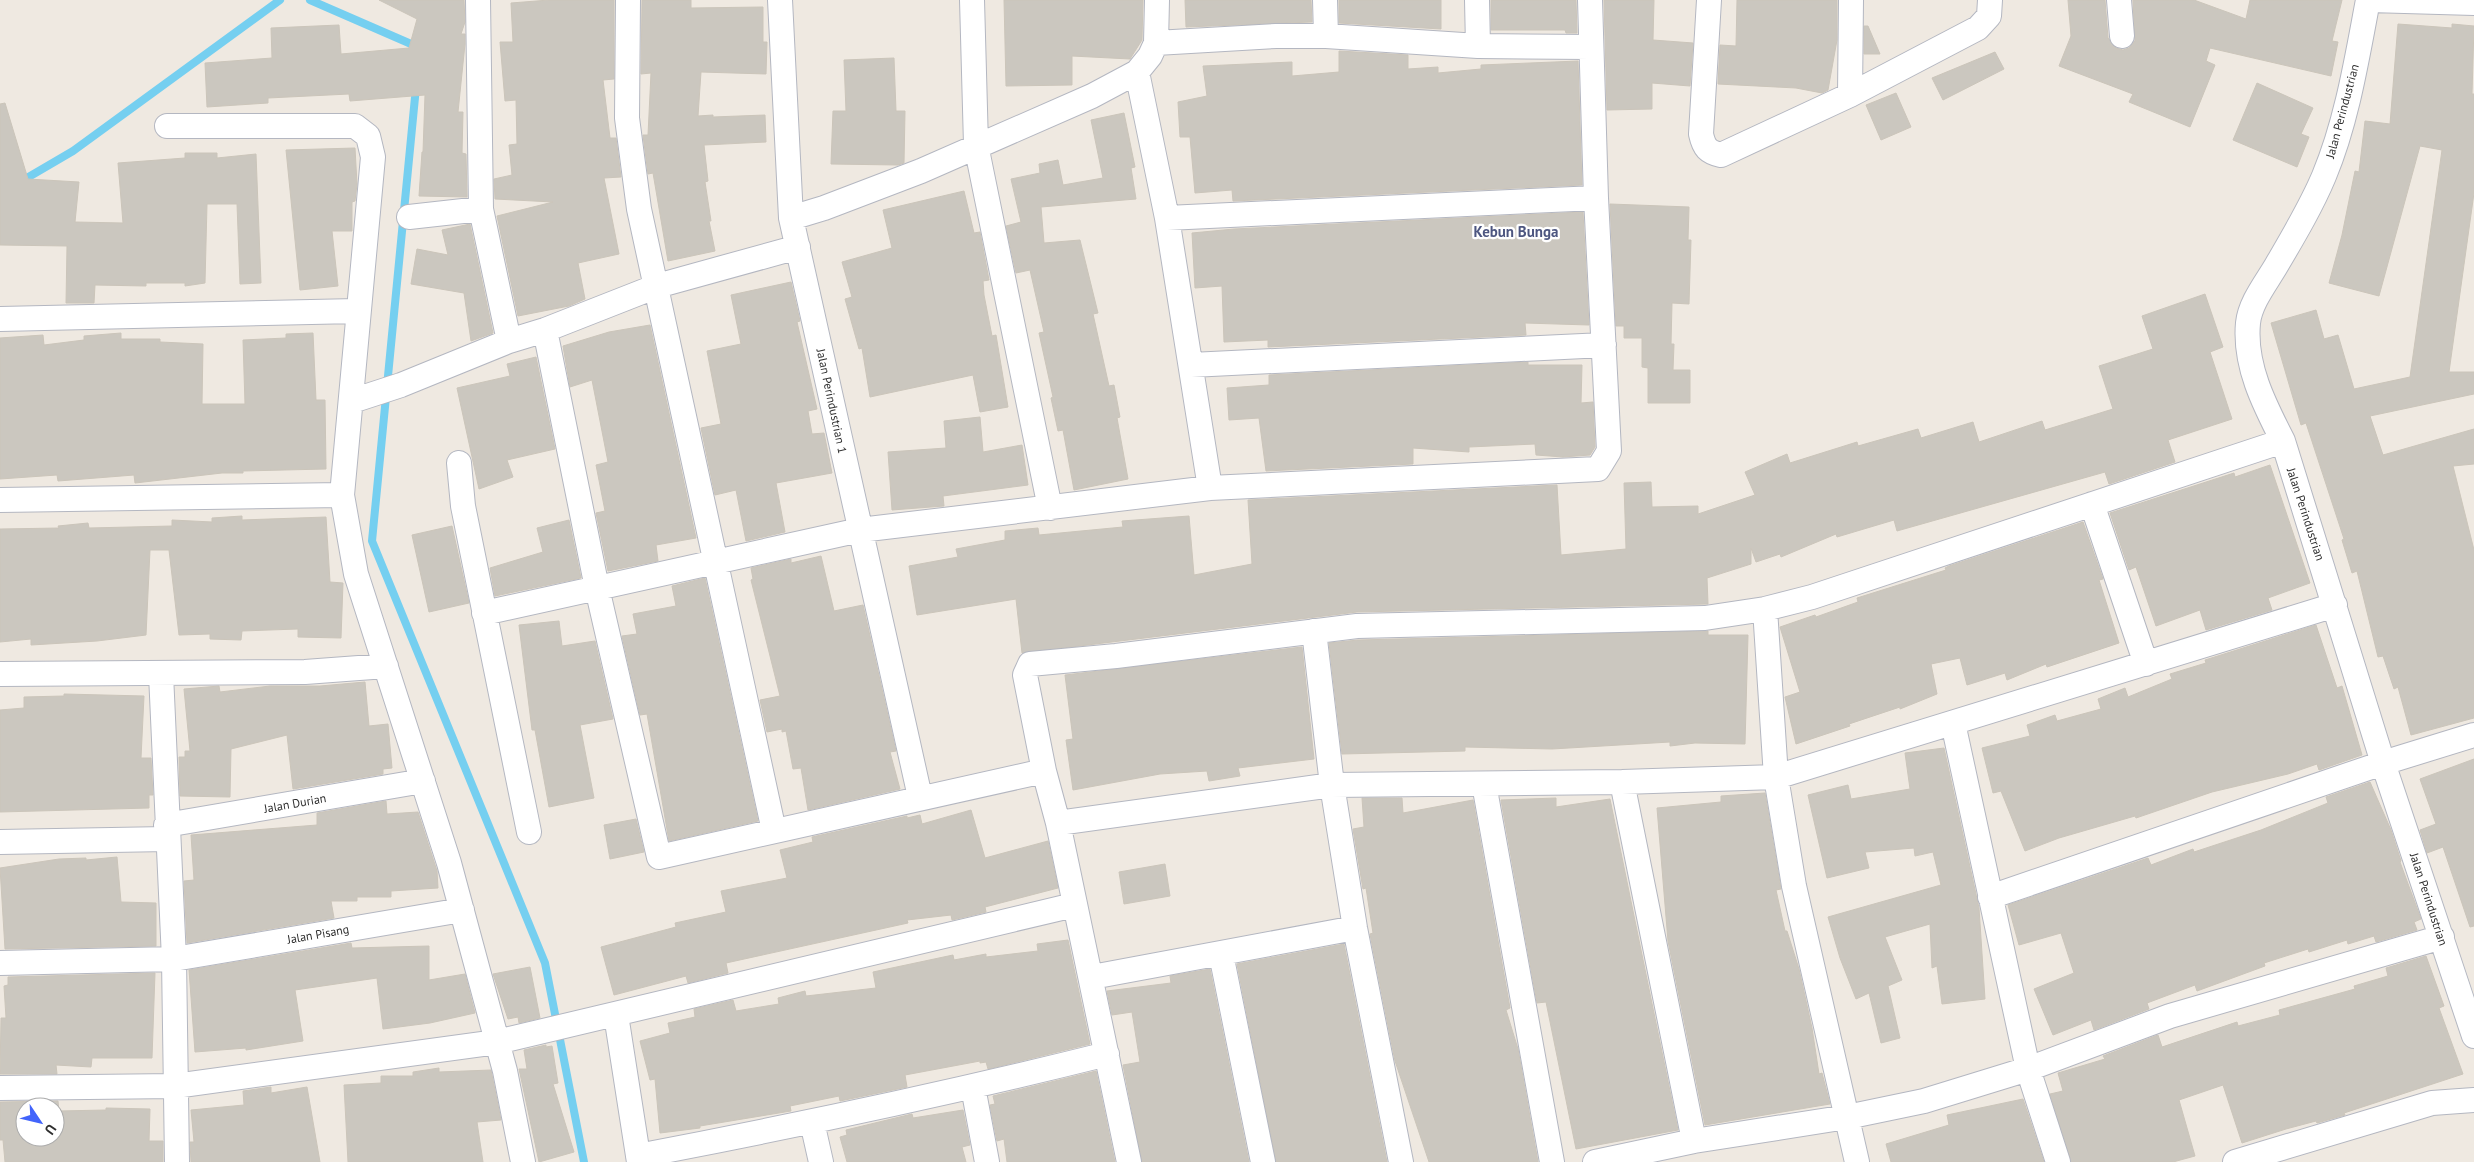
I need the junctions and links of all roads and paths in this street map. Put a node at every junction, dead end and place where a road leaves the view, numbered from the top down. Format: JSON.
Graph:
{"nodes":[{"id":1,"x":478,"y":0,"type":"edge"},
{"id":2,"x":628,"y":0,"type":"edge"},
{"id":3,"x":780,"y":0,"type":"edge"},
{"id":4,"x":972,"y":0,"type":"edge"},
{"id":5,"x":1157,"y":0,"type":"edge"},
{"id":6,"x":1325,"y":0,"type":"edge"},
{"id":7,"x":1477,"y":0,"type":"edge"},
{"id":8,"x":1590,"y":0,"type":"edge"},
{"id":9,"x":1709,"y":0,"type":"edge"},
{"id":10,"x":1851,"y":0,"type":"edge"},
{"id":11,"x":1990,"y":0,"type":"edge"},
{"id":12,"x":2119,"y":0,"type":"edge"},
{"id":13,"x":2369,"y":0,"type":"edge"},
{"id":14,"x":2474,"y":3,"type":"edge"},
{"id":15,"x":1326,"y":36,"type":"junction"},
{"id":16,"x":2122,"y":36,"type":"dead end"},
{"id":17,"x":1156,"y":43,"type":"junction"},
{"id":18,"x":1478,"y":46,"type":"junction"},
{"id":19,"x":1591,"y":47,"type":"junction"},
{"id":20,"x":1137,"y":72,"type":"junction"},
{"id":21,"x":1850,"y":95,"type":"junction"},
{"id":22,"x":167,"y":126,"type":"dead end"},
{"id":23,"x":976,"y":145,"type":"junction"},
{"id":24,"x":1596,"y":198,"type":"junction"},
{"id":25,"x":481,"y":209,"type":"junction"},
{"id":26,"x":409,"y":217,"type":"dead end"},
{"id":27,"x":791,"y":218,"type":"junction"},
{"id":28,"x":1167,"y":218,"type":"junction"},
{"id":29,"x":798,"y":247,"type":"junction"},
{"id":30,"x":657,"y":286,"type":"junction"},
{"id":31,"x":357,"y":311,"type":"junction"},
{"id":32,"x":0,"y":320,"type":"edge"},
{"id":33,"x":544,"y":330,"type":"junction"},
{"id":34,"x":509,"y":341,"type":"junction"},
{"id":35,"x":1604,"y":345,"type":"junction"},
{"id":36,"x":1191,"y":365,"type":"junction"},
{"id":37,"x":360,"y":399,"type":"junction"},
{"id":38,"x":2282,"y":441,"type":"junction"},
{"id":39,"x":459,"y":463,"type":"dead end"},
{"id":40,"x":1210,"y":488,"type":"junction"},
{"id":41,"x":342,"y":495,"type":"junction"},
{"id":42,"x":0,"y":500,"type":"edge"},
{"id":43,"x":2092,"y":504,"type":"junction"},
{"id":44,"x":1050,"y":508,"type":"junction"},
{"id":45,"x":860,"y":530,"type":"junction"},
{"id":46,"x":716,"y":561,"type":"junction"},
{"id":47,"x":597,"y":588,"type":"junction"},
{"id":48,"x":2335,"y":605,"type":"junction"},
{"id":49,"x":1765,"y":609,"type":"junction"},
{"id":50,"x":484,"y":613,"type":"junction"},
{"id":51,"x":1314,"y":631,"type":"junction"},
{"id":52,"x":2146,"y":664,"type":"junction"},
{"id":53,"x":386,"y":666,"type":"junction"},
{"id":54,"x":0,"y":674,"type":"edge"},
{"id":55,"x":161,"y":674,"type":"junction"},
{"id":56,"x":1953,"y":722,"type":"junction"},
{"id":57,"x":2474,"y":735,"type":"edge"},
{"id":58,"x":2383,"y":763,"type":"junction"},
{"id":59,"x":1044,"y":771,"type":"junction"},
{"id":60,"x":1776,"y":777,"type":"junction"},
{"id":61,"x":423,"y":781,"type":"junction"},
{"id":62,"x":1622,"y":782,"type":"junction"},
{"id":63,"x":1484,"y":784,"type":"junction"},
{"id":64,"x":1332,"y":785,"type":"junction"},
{"id":65,"x":920,"y":797,"type":"junction"},
{"id":66,"x":1058,"y":823,"type":"junction"},
{"id":67,"x":774,"y":831,"type":"junction"},
{"id":68,"x":166,"y":832,"type":"junction"},
{"id":69,"x":529,"y":832,"type":"dead end"},
{"id":70,"x":0,"y":842,"type":"edge"},
{"id":71,"x":1990,"y":897,"type":"junction"},
{"id":72,"x":1074,"y":905,"type":"junction"},
{"id":73,"x":462,"y":910,"type":"junction"},
{"id":74,"x":1356,"y":928,"type":"junction"},
{"id":75,"x":2442,"y":937,"type":"junction"},
{"id":76,"x":1222,"y":954,"type":"junction"},
{"id":77,"x":174,"y":959,"type":"junction"},
{"id":78,"x":0,"y":963,"type":"edge"},
{"id":79,"x":1092,"y":977,"type":"junction"},
{"id":80,"x":616,"y":1014,"type":"junction"},
{"id":81,"x":2474,"y":1036,"type":"edge"},
{"id":82,"x":497,"y":1042,"type":"junction"},
{"id":83,"x":1107,"y":1054,"type":"junction"},
{"id":84,"x":2028,"y":1068,"type":"junction"},
{"id":85,"x":175,"y":1086,"type":"junction"},
{"id":86,"x":973,"y":1087,"type":"junction"},
{"id":87,"x":0,"y":1088,"type":"edge"},
{"id":88,"x":2474,"y":1100,"type":"edge"},
{"id":89,"x":1847,"y":1117,"type":"junction"},
{"id":90,"x":812,"y":1122,"type":"junction"},
{"id":91,"x":1694,"y":1142,"type":"junction"},
{"id":92,"x":638,"y":1159,"type":"edge"},
{"id":93,"x":177,"y":1162,"type":"edge"},
{"id":94,"x":524,"y":1162,"type":"edge"},
{"id":95,"x":821,"y":1162,"type":"edge"},
{"id":96,"x":987,"y":1162,"type":"edge"},
{"id":97,"x":1129,"y":1162,"type":"edge"},
{"id":98,"x":1263,"y":1162,"type":"edge"},
{"id":99,"x":1401,"y":1162,"type":"edge"},
{"id":100,"x":1552,"y":1162,"type":"edge"},
{"id":101,"x":1595,"y":1162,"type":"edge"},
{"id":102,"x":1857,"y":1162,"type":"edge"},
{"id":103,"x":2058,"y":1162,"type":"edge"},
{"id":104,"x":2235,"y":1162,"type":"edge"}],
"edges":[{"from":1,"to":25,"type":"street"},
{"from":2,"to":30,"type":"street"},
{"from":3,"to":27,"type":"street","name":"Jalan Perindustrian 1"},
{"from":4,"to":23,"type":"street"},
{"from":5,"to":17,"type":"street"},
{"from":6,"to":15,"type":"street"},
{"from":7,"to":18,"type":"street"},
{"from":8,"to":19,"type":"street"},
{"from":9,"to":21,"type":"street"},
{"from":10,"to":21,"type":"street"},
{"from":11,"to":21,"type":"street"},
{"from":12,"to":16,"type":"street"},
{"from":13,"to":14,"type":"street"},
{"from":13,"to":38,"type":"street","name":"Jalan Perindustrian"},
{"from":15,"to":17,"type":"street"},
{"from":15,"to":18,"type":"street"},
{"from":17,"to":20,"type":"street"},
{"from":18,"to":19,"type":"street"},
{"from":19,"to":24,"type":"street"},
{"from":20,"to":23,"type":"street"},
{"from":20,"to":28,"type":"street"},
{"from":22,"to":31,"type":"street"},
{"from":23,"to":27,"type":"street"},
{"from":23,"to":44,"type":"street"},
{"from":24,"to":28,"type":"street"},
{"from":24,"to":35,"type":"street"},
{"from":25,"to":26,"type":"street"},
{"from":25,"to":34,"type":"street"},
{"from":27,"to":29,"type":"street","name":"Jalan Perindustrian 1"},
{"from":28,"to":36,"type":"street"},
{"from":29,"to":30,"type":"street"},
{"from":29,"to":45,"type":"street","name":"Jalan Perindustrian 1"},
{"from":30,"to":33,"type":"street"},
{"from":30,"to":46,"type":"street"},
{"from":31,"to":32,"type":"street"},
{"from":31,"to":37,"type":"street"},
{"from":33,"to":34,"type":"street"},
{"from":33,"to":47,"type":"street"},
{"from":34,"to":37,"type":"street"},
{"from":35,"to":36,"type":"street"},
{"from":35,"to":40,"type":"street"},
{"from":36,"to":40,"type":"street"},
{"from":37,"to":41,"type":"street"},
{"from":38,"to":43,"type":"street"},
{"from":38,"to":48,"type":"street","name":"Jalan Perindustrian"},
{"from":39,"to":50,"type":"street"},
{"from":40,"to":44,"type":"street"},
{"from":41,"to":42,"type":"street"},
{"from":41,"to":53,"type":"street"},
{"from":43,"to":49,"type":"street"},
{"from":43,"to":52,"type":"street"},
{"from":44,"to":45,"type":"street"},
{"from":45,"to":46,"type":"street"},
{"from":45,"to":65,"type":"street","name":"Jalan Perindustrian 1"},
{"from":46,"to":47,"type":"street"},
{"from":46,"to":67,"type":"street"},
{"from":47,"to":50,"type":"street"},
{"from":47,"to":67,"type":"street"},
{"from":48,"to":52,"type":"street"},
{"from":48,"to":58,"type":"street","name":"Jalan Perindustrian"},
{"from":49,"to":51,"type":"street"},
{"from":49,"to":60,"type":"street"},
{"from":50,"to":69,"type":"street"},
{"from":51,"to":59,"type":"street"},
{"from":51,"to":64,"type":"street"},
{"from":52,"to":56,"type":"street"},
{"from":53,"to":55,"type":"street"},
{"from":53,"to":61,"type":"street"},
{"from":54,"to":55,"type":"street"},
{"from":55,"to":68,"type":"street"},
{"from":56,"to":60,"type":"street"},
{"from":56,"to":71,"type":"street"},
{"from":57,"to":58,"type":"street"},
{"from":58,"to":71,"type":"street"},
{"from":58,"to":75,"type":"street","name":"Jalan Perindustrian"},
{"from":59,"to":65,"type":"street"},
{"from":59,"to":66,"type":"street"},
{"from":60,"to":62,"type":"street"},
{"from":60,"to":89,"type":"street"},
{"from":61,"to":68,"type":"street","name":"Jalan Durian"},
{"from":61,"to":73,"type":"street"},
{"from":62,"to":63,"type":"street"},
{"from":62,"to":91,"type":"street"},
{"from":63,"to":64,"type":"street"},
{"from":63,"to":100,"type":"street"},
{"from":64,"to":66,"type":"street"},
{"from":64,"to":74,"type":"street"},
{"from":65,"to":67,"type":"street"},
{"from":66,"to":72,"type":"street"},
{"from":68,"to":70,"type":"street","name":"Jalan Durian"},
{"from":68,"to":77,"type":"street"},
{"from":71,"to":84,"type":"street"},
{"from":72,"to":79,"type":"street"},
{"from":72,"to":80,"type":"street"},
{"from":73,"to":77,"type":"street","name":"Jalan Pisang"},
{"from":73,"to":82,"type":"street"},
{"from":74,"to":76,"type":"street"},
{"from":74,"to":99,"type":"street"},
{"from":75,"to":81,"type":"street","name":"Jalan Perindustrian"},
{"from":75,"to":84,"type":"street"},
{"from":76,"to":79,"type":"street"},
{"from":76,"to":98,"type":"street"},
{"from":77,"to":78,"type":"street","name":"Jalan Pisang"},
{"from":77,"to":85,"type":"street"},
{"from":79,"to":83,"type":"street"},
{"from":80,"to":82,"type":"street"},
{"from":80,"to":92,"type":"street"},
{"from":82,"to":85,"type":"street"},
{"from":82,"to":94,"type":"street"},
{"from":83,"to":86,"type":"street"},
{"from":83,"to":97,"type":"street"},
{"from":84,"to":89,"type":"street"},
{"from":84,"to":103,"type":"street"},
{"from":85,"to":87,"type":"street"},
{"from":85,"to":93,"type":"street"},
{"from":86,"to":90,"type":"street"},
{"from":86,"to":96,"type":"street"},
{"from":88,"to":104,"type":"street"},
{"from":89,"to":91,"type":"street"},
{"from":89,"to":102,"type":"street"},
{"from":90,"to":92,"type":"street"},
{"from":90,"to":95,"type":"street"},
{"from":91,"to":101,"type":"street"}]}
